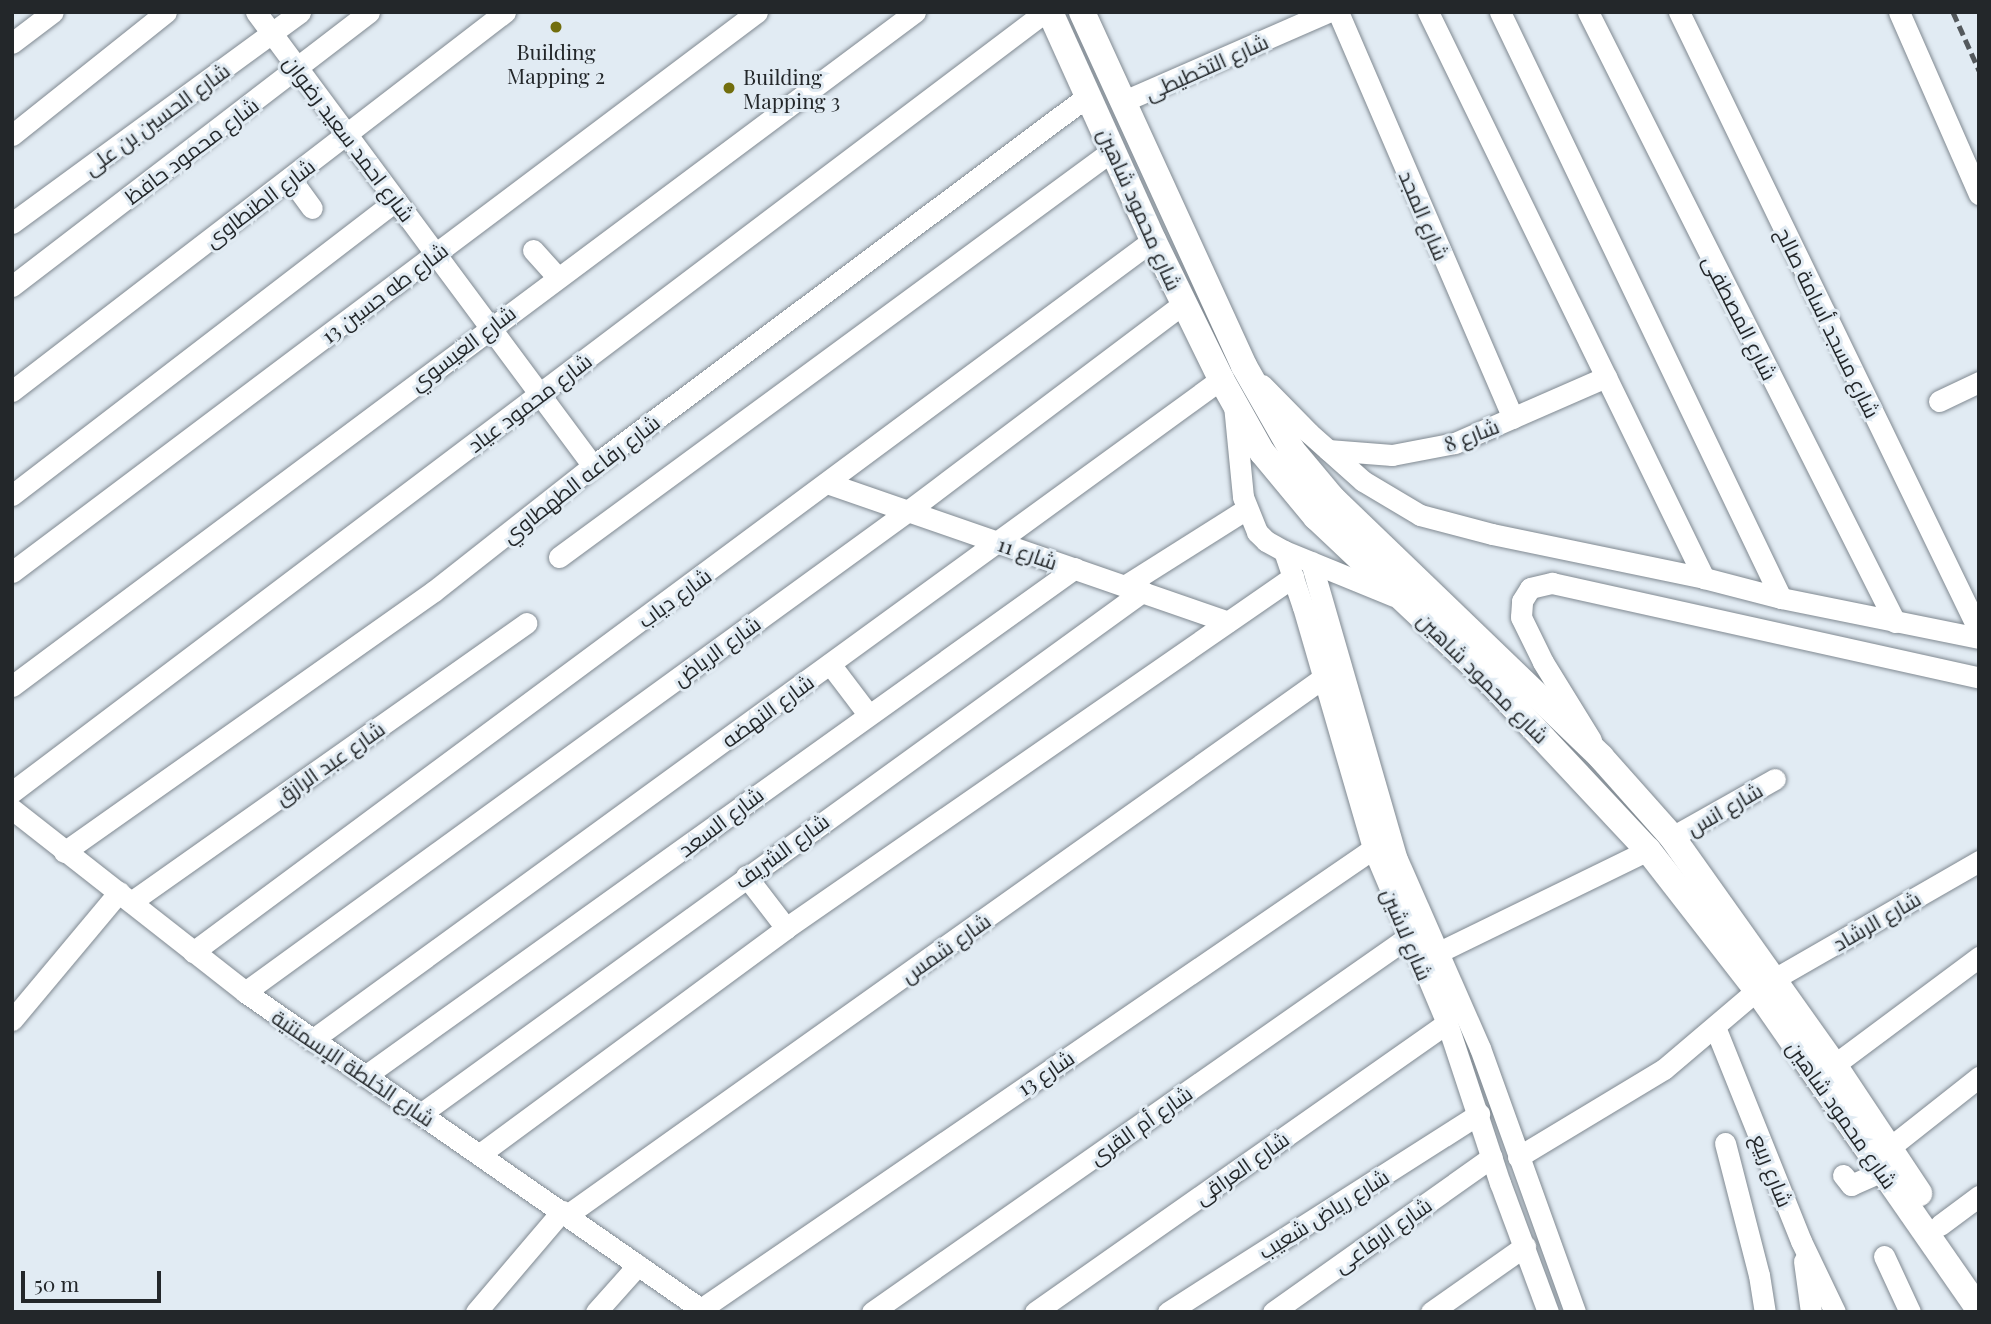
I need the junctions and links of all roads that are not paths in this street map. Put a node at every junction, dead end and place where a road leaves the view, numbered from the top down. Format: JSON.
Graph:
{"nodes":[{"id":1,"x":53,"y":12,"type":"edge"},
{"id":2,"x":166,"y":12,"type":"edge"},
{"id":3,"x":256,"y":12,"type":"edge"},
{"id":4,"x":300,"y":12,"type":"edge"},
{"id":5,"x":369,"y":12,"type":"edge"},
{"id":6,"x":505,"y":12,"type":"edge"},
{"id":7,"x":757,"y":12,"type":"edge"},
{"id":8,"x":915,"y":12,"type":"edge"},
{"id":9,"x":1048,"y":12,"type":"edge"},
{"id":10,"x":1082,"y":12,"type":"edge"},
{"id":11,"x":1328,"y":12,"type":"edge"},
{"id":12,"x":1338,"y":12,"type":"edge"},
{"id":13,"x":1428,"y":12,"type":"edge"},
{"id":14,"x":1500,"y":12,"type":"edge"},
{"id":15,"x":1588,"y":12,"type":"edge"},
{"id":16,"x":1679,"y":12,"type":"edge"},
{"id":17,"x":1899,"y":12,"type":"edge"},
{"id":18,"x":272,"y":34,"type":"junction"},
{"id":19,"x":12,"y":43,"type":"edge"},
{"id":20,"x":297,"y":68,"type":"junction"},
{"id":21,"x":1089,"y":95,"type":"junction"},
{"id":22,"x":1122,"y":102,"type":"junction"},
{"id":23,"x":347,"y":134,"type":"junction"},
{"id":24,"x":12,"y":135,"type":"edge"},
{"id":25,"x":1113,"y":150,"type":"junction"},
{"id":26,"x":289,"y":178,"type":"junction"},
{"id":27,"x":1979,"y":194,"type":"edge"},
{"id":28,"x":396,"y":200,"type":"junction"},
{"id":29,"x":312,"y":208,"type":"dead end"},
{"id":30,"x":12,"y":223,"type":"edge"},
{"id":31,"x":1153,"y":240,"type":"junction"},
{"id":32,"x":533,"y":250,"type":"dead end"},
{"id":33,"x":435,"y":253,"type":"junction"},
{"id":34,"x":557,"y":277,"type":"junction"},
{"id":35,"x":12,"y":286,"type":"edge"},
{"id":36,"x":1184,"y":303,"type":"junction"},
{"id":37,"x":489,"y":327,"type":"junction"},
{"id":38,"x":1606,"y":377,"type":"junction"},
{"id":39,"x":1233,"y":381,"type":"junction"},
{"id":40,"x":1979,"y":382,"type":"edge"},
{"id":41,"x":12,"y":391,"type":"edge"},
{"id":42,"x":540,"y":395,"type":"junction"},
{"id":43,"x":1939,"y":401,"type":"dead end"},
{"id":44,"x":1513,"y":418,"type":"junction"},
{"id":45,"x":1328,"y":450,"type":"junction"},
{"id":46,"x":593,"y":467,"type":"junction"},
{"id":47,"x":827,"y":483,"type":"junction"},
{"id":48,"x":12,"y":495,"type":"edge"},
{"id":49,"x":1246,"y":509,"type":"junction"},
{"id":50,"x":908,"y":511,"type":"junction"},
{"id":51,"x":999,"y":541,"type":"junction"},
{"id":52,"x":1284,"y":551,"type":"junction"},
{"id":53,"x":559,"y":556,"type":"dead end"},
{"id":54,"x":1311,"y":562,"type":"junction"},
{"id":55,"x":1075,"y":568,"type":"junction"},
{"id":56,"x":12,"y":572,"type":"edge"},
{"id":57,"x":1293,"y":577,"type":"junction"},
{"id":58,"x":1704,"y":578,"type":"junction"},
{"id":59,"x":1134,"y":588,"type":"junction"},
{"id":60,"x":1781,"y":598,"type":"junction"},
{"id":61,"x":1405,"y":601,"type":"junction"},
{"id":62,"x":1313,"y":605,"type":"junction"},
{"id":63,"x":1228,"y":622,"type":"junction"},
{"id":64,"x":1895,"y":622,"type":"junction"},
{"id":65,"x":526,"y":623,"type":"dead end"},
{"id":66,"x":1979,"y":631,"type":"edge"},
{"id":67,"x":1979,"y":638,"type":"edge"},
{"id":68,"x":830,"y":664,"type":"junction"},
{"id":69,"x":1323,"y":678,"type":"junction"},
{"id":70,"x":1979,"y":678,"type":"edge"},
{"id":71,"x":12,"y":685,"type":"edge"},
{"id":72,"x":867,"y":714,"type":"junction"},
{"id":73,"x":1601,"y":757,"type":"junction"},
{"id":74,"x":1775,"y":779,"type":"dead end"},
{"id":75,"x":12,"y":792,"type":"edge"},
{"id":76,"x":12,"y":809,"type":"edge"},
{"id":77,"x":1672,"y":837,"type":"junction"},
{"id":78,"x":1382,"y":842,"type":"junction"},
{"id":79,"x":1648,"y":850,"type":"junction"},
{"id":80,"x":64,"y":852,"type":"junction"},
{"id":81,"x":1979,"y":861,"type":"edge"},
{"id":82,"x":746,"y":876,"type":"junction"},
{"id":83,"x":125,"y":897,"type":"junction"},
{"id":84,"x":786,"y":928,"type":"junction"},
{"id":85,"x":1408,"y":937,"type":"junction"},
{"id":86,"x":193,"y":952,"type":"junction"},
{"id":87,"x":1437,"y":953,"type":"junction"},
{"id":88,"x":1979,"y":957,"type":"edge"},
{"id":89,"x":1765,"y":984,"type":"junction"},
{"id":90,"x":245,"y":992,"type":"junction"},
{"id":91,"x":12,"y":1020,"type":"edge"},
{"id":92,"x":1447,"y":1023,"type":"junction"},
{"id":93,"x":1715,"y":1027,"type":"junction"},
{"id":94,"x":312,"y":1040,"type":"junction"},
{"id":95,"x":1834,"y":1065,"type":"junction"},
{"id":96,"x":1490,"y":1075,"type":"junction"},
{"id":97,"x":365,"y":1076,"type":"junction"},
{"id":98,"x":1979,"y":1077,"type":"edge"},
{"id":99,"x":1469,"y":1083,"type":"junction"},
{"id":100,"x":422,"y":1113,"type":"junction"},
{"id":101,"x":1479,"y":1114,"type":"junction"},
{"id":102,"x":1725,"y":1143,"type":"dead end"},
{"id":103,"x":480,"y":1154,"type":"junction"},
{"id":104,"x":1492,"y":1157,"type":"junction"},
{"id":105,"x":1518,"y":1157,"type":"junction"},
{"id":106,"x":1885,"y":1160,"type":"junction"},
{"id":107,"x":1843,"y":1175,"type":"dead end"},
{"id":108,"x":1979,"y":1196,"type":"edge"},
{"id":109,"x":564,"y":1213,"type":"junction"},
{"id":110,"x":1940,"y":1225,"type":"junction"},
{"id":111,"x":1801,"y":1241,"type":"junction"},
{"id":112,"x":1525,"y":1246,"type":"junction"},
{"id":113,"x":1884,"y":1256,"type":"dead end"},
{"id":114,"x":638,"y":1265,"type":"junction"},
{"id":115,"x":1979,"y":1277,"type":"edge"},
{"id":116,"x":1979,"y":1309,"type":"edge"},
{"id":117,"x":703,"y":1310,"type":"edge"},
{"id":118,"x":476,"y":1312,"type":"edge"},
{"id":119,"x":596,"y":1312,"type":"edge"},
{"id":120,"x":872,"y":1312,"type":"edge"},
{"id":121,"x":1035,"y":1312,"type":"edge"},
{"id":122,"x":1168,"y":1312,"type":"edge"},
{"id":123,"x":1273,"y":1312,"type":"edge"},
{"id":124,"x":1431,"y":1312,"type":"edge"},
{"id":125,"x":1548,"y":1312,"type":"edge"},
{"id":126,"x":1575,"y":1312,"type":"edge"},
{"id":127,"x":1765,"y":1312,"type":"edge"},
{"id":128,"x":1811,"y":1312,"type":"edge"},
{"id":129,"x":1835,"y":1312,"type":"edge"},
{"id":130,"x":1910,"y":1312,"type":"edge"},
{"id":131,"x":1974,"y":1312,"type":"edge"}],
"edges":[{"from":1,"to":19,"type":"street"},
{"from":2,"to":24,"type":"street"},
{"from":3,"to":18,"type":"street","name":"شارع احمد سعيد رضوان"},
{"from":4,"to":18,"type":"street","name":"شارع الحسين بن على"},
{"from":5,"to":20,"type":"street","name":"شارع محمود حافظ"},
{"from":6,"to":23,"type":"street","name":"شارع الطنطاوى"},
{"from":7,"to":33,"type":"street","name":"شارع طه حسين 13"},
{"from":8,"to":34,"type":"street","name":"شارع العيسوي"},
{"from":9,"to":21,"type":"main road","name":"شارع محمود شاهين"},
{"from":9,"to":42,"type":"street","name":"شارع محمود عياد"},
{"from":10,"to":22,"type":"main road","name":"شارع محمود شاهين"},
{"from":11,"to":22,"type":"street","name":"شارع التخطيطى"},
{"from":12,"to":44,"type":"street","name":"شارع المجد"},
{"from":13,"to":38,"type":"street"},
{"from":14,"to":60,"type":"street"},
{"from":15,"to":64,"type":"street","name":"شارع المصطفى"},
{"from":16,"to":66,"type":"street","name":"شارع مسجد أسامة صالح"},
{"from":17,"to":27,"type":"street"},
{"from":18,"to":20,"type":"street","name":"شارع احمد سعيد رضوان"},
{"from":18,"to":30,"type":"street","name":"شارع الحسين بن على"},
{"from":20,"to":23,"type":"street","name":"شارع احمد سعيد رضوان"},
{"from":20,"to":35,"type":"street","name":"شارع محمود حافظ"},
{"from":21,"to":25,"type":"main road","name":"شارع محمود شاهين"},
{"from":21,"to":46,"type":"street","name":"شارع رفاعه الطهطاوي"},
{"from":22,"to":39,"type":"main road","name":"شارع محمود شاهين"},
{"from":23,"to":26,"type":"street","name":"شارع الطنطاوى"},
{"from":23,"to":28,"type":"street","name":"شارع احمد سعيد رضوان"},
{"from":25,"to":31,"type":"main road","name":"شارع محمود شاهين"},
{"from":25,"to":53,"type":"street"},
{"from":26,"to":29,"type":"street"},
{"from":26,"to":41,"type":"street","name":"شارع الطنطاوى"},
{"from":28,"to":33,"type":"street","name":"شارع احمد سعيد رضوان"},
{"from":28,"to":48,"type":"street"},
{"from":31,"to":36,"type":"main road","name":"شارع محمود شاهين"},
{"from":31,"to":47,"type":"street","name":"شارع دياب"},
{"from":32,"to":34,"type":"street"},
{"from":33,"to":37,"type":"street","name":"شارع احمد سعيد رضوان"},
{"from":33,"to":56,"type":"street","name":"شارع طه حسين 13"},
{"from":34,"to":37,"type":"street","name":"شارع العيسوي"},
{"from":36,"to":39,"type":"main road","name":"شارع محمود شاهين"},
{"from":36,"to":50,"type":"street","name":"شارع الرياض"},
{"from":37,"to":42,"type":"street","name":"شارع احمد سعيد رضوان"},
{"from":37,"to":71,"type":"street","name":"شارع العيسوي"},
{"from":38,"to":44,"type":"street","name":"شارع 8"},
{"from":38,"to":58,"type":"street"},
{"from":39,"to":45,"type":"street"},
{"from":39,"to":49,"type":"street"},
{"from":39,"to":51,"type":"street","name":"شارع النهضه"},
{"from":39,"to":61,"type":"main road","name":"شارع محمود شاهين"},
{"from":39,"to":73,"type":"main road","name":"شارع محمود شاهين"},
{"from":40,"to":43,"type":"street"},
{"from":42,"to":46,"type":"street","name":"شارع احمد سعيد رضوان"},
{"from":42,"to":75,"type":"street","name":"شارع محمود عياد"},
{"from":44,"to":45,"type":"street","name":"شارع 8"},
{"from":45,"to":58,"type":"street"},
{"from":46,"to":80,"type":"street","name":"شارع رفاعه الطهطاوي"},
{"from":47,"to":50,"type":"street","name":"شارع 11"},
{"from":47,"to":86,"type":"street","name":"شارع دياب"},
{"from":49,"to":52,"type":"street"},
{"from":49,"to":59,"type":"street","name":"شارع الشريف"},
{"from":50,"to":51,"type":"street","name":"شارع 11"},
{"from":50,"to":90,"type":"street","name":"شارع الرياض"},
{"from":51,"to":55,"type":"street","name":"شارع 11"},
{"from":51,"to":68,"type":"street","name":"شارع النهضه"},
{"from":52,"to":54,"type":"street"},
{"from":52,"to":57,"type":"street","name":"شارع لاشين"},
{"from":54,"to":61,"type":"street"},
{"from":54,"to":62,"type":"street","name":"شارع لاشين"},
{"from":55,"to":59,"type":"street","name":"شارع 11"},
{"from":55,"to":72,"type":"street","name":"شارع السعد"},
{"from":57,"to":62,"type":"street","name":"شارع لاشين"},
{"from":57,"to":63,"type":"street"},
{"from":58,"to":60,"type":"street"},
{"from":59,"to":63,"type":"street","name":"شارع 11"},
{"from":59,"to":82,"type":"street","name":"شارع الشريف"},
{"from":60,"to":64,"type":"street"},
{"from":61,"to":79,"type":"main road","name":"شارع محمود شاهين"},
{"from":62,"to":69,"type":"street","name":"شارع لاشين"},
{"from":62,"to":78,"type":"street","name":"شارع لاشين"},
{"from":63,"to":84,"type":"street"},
{"from":64,"to":67,"type":"street"},
{"from":65,"to":83,"type":"street","name":"شارع عبد الرازق"},
{"from":68,"to":72,"type":"street"},
{"from":68,"to":94,"type":"street","name":"شارع النهضه"},
{"from":69,"to":78,"type":"street","name":"شارع لاشين"},
{"from":69,"to":109,"type":"street","name":"شارع شمس"},
{"from":70,"to":73,"type":"street"},
{"from":72,"to":97,"type":"street","name":"شارع السعد"},
{"from":73,"to":77,"type":"main road","name":"شارع محمود شاهين"},
{"from":74,"to":77,"type":"street","name":"شارع انس"},
{"from":76,"to":80,"type":"street","name":"شارع الخلطة الإسمنتية"},
{"from":77,"to":89,"type":"main road","name":"شارع محمود شاهين"},
{"from":78,"to":85,"type":"street","name":"شارع لاشين"},
{"from":78,"to":87,"type":"street","name":"شارع لاشين"},
{"from":78,"to":117,"type":"street","name":"شارع 13"},
{"from":79,"to":87,"type":"street"},
{"from":79,"to":89,"type":"main road","name":"شارع محمود شاهين"},
{"from":80,"to":83,"type":"street","name":"شارع الخلطة الإسمنتية"},
{"from":81,"to":89,"type":"street","name":"شارع الرشاد"},
{"from":82,"to":84,"type":"street"},
{"from":82,"to":100,"type":"street","name":"شارع الشريف"},
{"from":83,"to":86,"type":"street","name":"شارع الخلطة الإسمنتية"},
{"from":83,"to":91,"type":"street","name":"شارع عبد الرازق"},
{"from":84,"to":103,"type":"street"},
{"from":85,"to":92,"type":"street","name":"شارع لاشين"},
{"from":85,"to":120,"type":"street","name":"شارع أم القرى"},
{"from":86,"to":90,"type":"street","name":"شارع الخلطة الإسمنتية"},
{"from":87,"to":96,"type":"street","name":"شارع لاشين"},
{"from":88,"to":95,"type":"street"},
{"from":89,"to":93,"type":"street","name":"شارع الرشاد"},
{"from":89,"to":95,"type":"main road","name":"شارع محمود شاهين"},
{"from":89,"to":106,"type":"main road","name":"شارع محمود شاهين"},
{"from":90,"to":94,"type":"street","name":"شارع الخلطة الإسمنتية"},
{"from":92,"to":99,"type":"street","name":"شارع لاشين"},
{"from":92,"to":121,"type":"street","name":"شارع العراقى"},
{"from":93,"to":105,"type":"street","name":"شارع الرشاد"},
{"from":93,"to":111,"type":"street","name":"شارع ربيع"},
{"from":94,"to":97,"type":"street","name":"شارع الخلطة الإسمنتية"},
{"from":95,"to":106,"type":"main road","name":"شارع محمود شاهين"},
{"from":96,"to":99,"type":"street"},
{"from":96,"to":105,"type":"street","name":"شارع لاشين"},
{"from":97,"to":100,"type":"street","name":"شارع الخلطة الإسمنتية"},
{"from":98,"to":106,"type":"street"},
{"from":99,"to":101,"type":"street","name":"شارع لاشين"},
{"from":100,"to":103,"type":"street","name":"شارع الخلطة الإسمنتية"},
{"from":101,"to":104,"type":"street","name":"شارع لاشين"},
{"from":101,"to":122,"type":"street","name":"شارع رياض شعيب"},
{"from":102,"to":127,"type":"street"},
{"from":103,"to":109,"type":"street","name":"شارع الخلطة الإسمنتية"},
{"from":104,"to":112,"type":"street","name":"شارع لاشين"},
{"from":104,"to":123,"type":"street","name":"شارع الرفاعى"},
{"from":105,"to":126,"type":"street","name":"شارع لاشين"},
{"from":106,"to":107,"type":"street"},
{"from":106,"to":110,"type":"main road","name":"شارع محمود شاهين"},
{"from":106,"to":116,"type":"main road","name":"شارع محمود شاهين"},
{"from":108,"to":110,"type":"street"},
{"from":109,"to":114,"type":"street","name":"شارع الخلطة الإسمنتية"},
{"from":109,"to":118,"type":"street","name":"شارع شمس"},
{"from":110,"to":115,"type":"main road","name":"شارع محمود شاهين"},
{"from":111,"to":128,"type":"street"},
{"from":111,"to":129,"type":"street","name":"شارع ربيع"},
{"from":112,"to":124,"type":"street"},
{"from":112,"to":125,"type":"street","name":"شارع لاشين"},
{"from":113,"to":130,"type":"street"},
{"from":114,"to":117,"type":"street","name":"شارع الخلطة الإسمنتية"},
{"from":114,"to":119,"type":"street"},
{"from":116,"to":131,"type":"street"}]}
